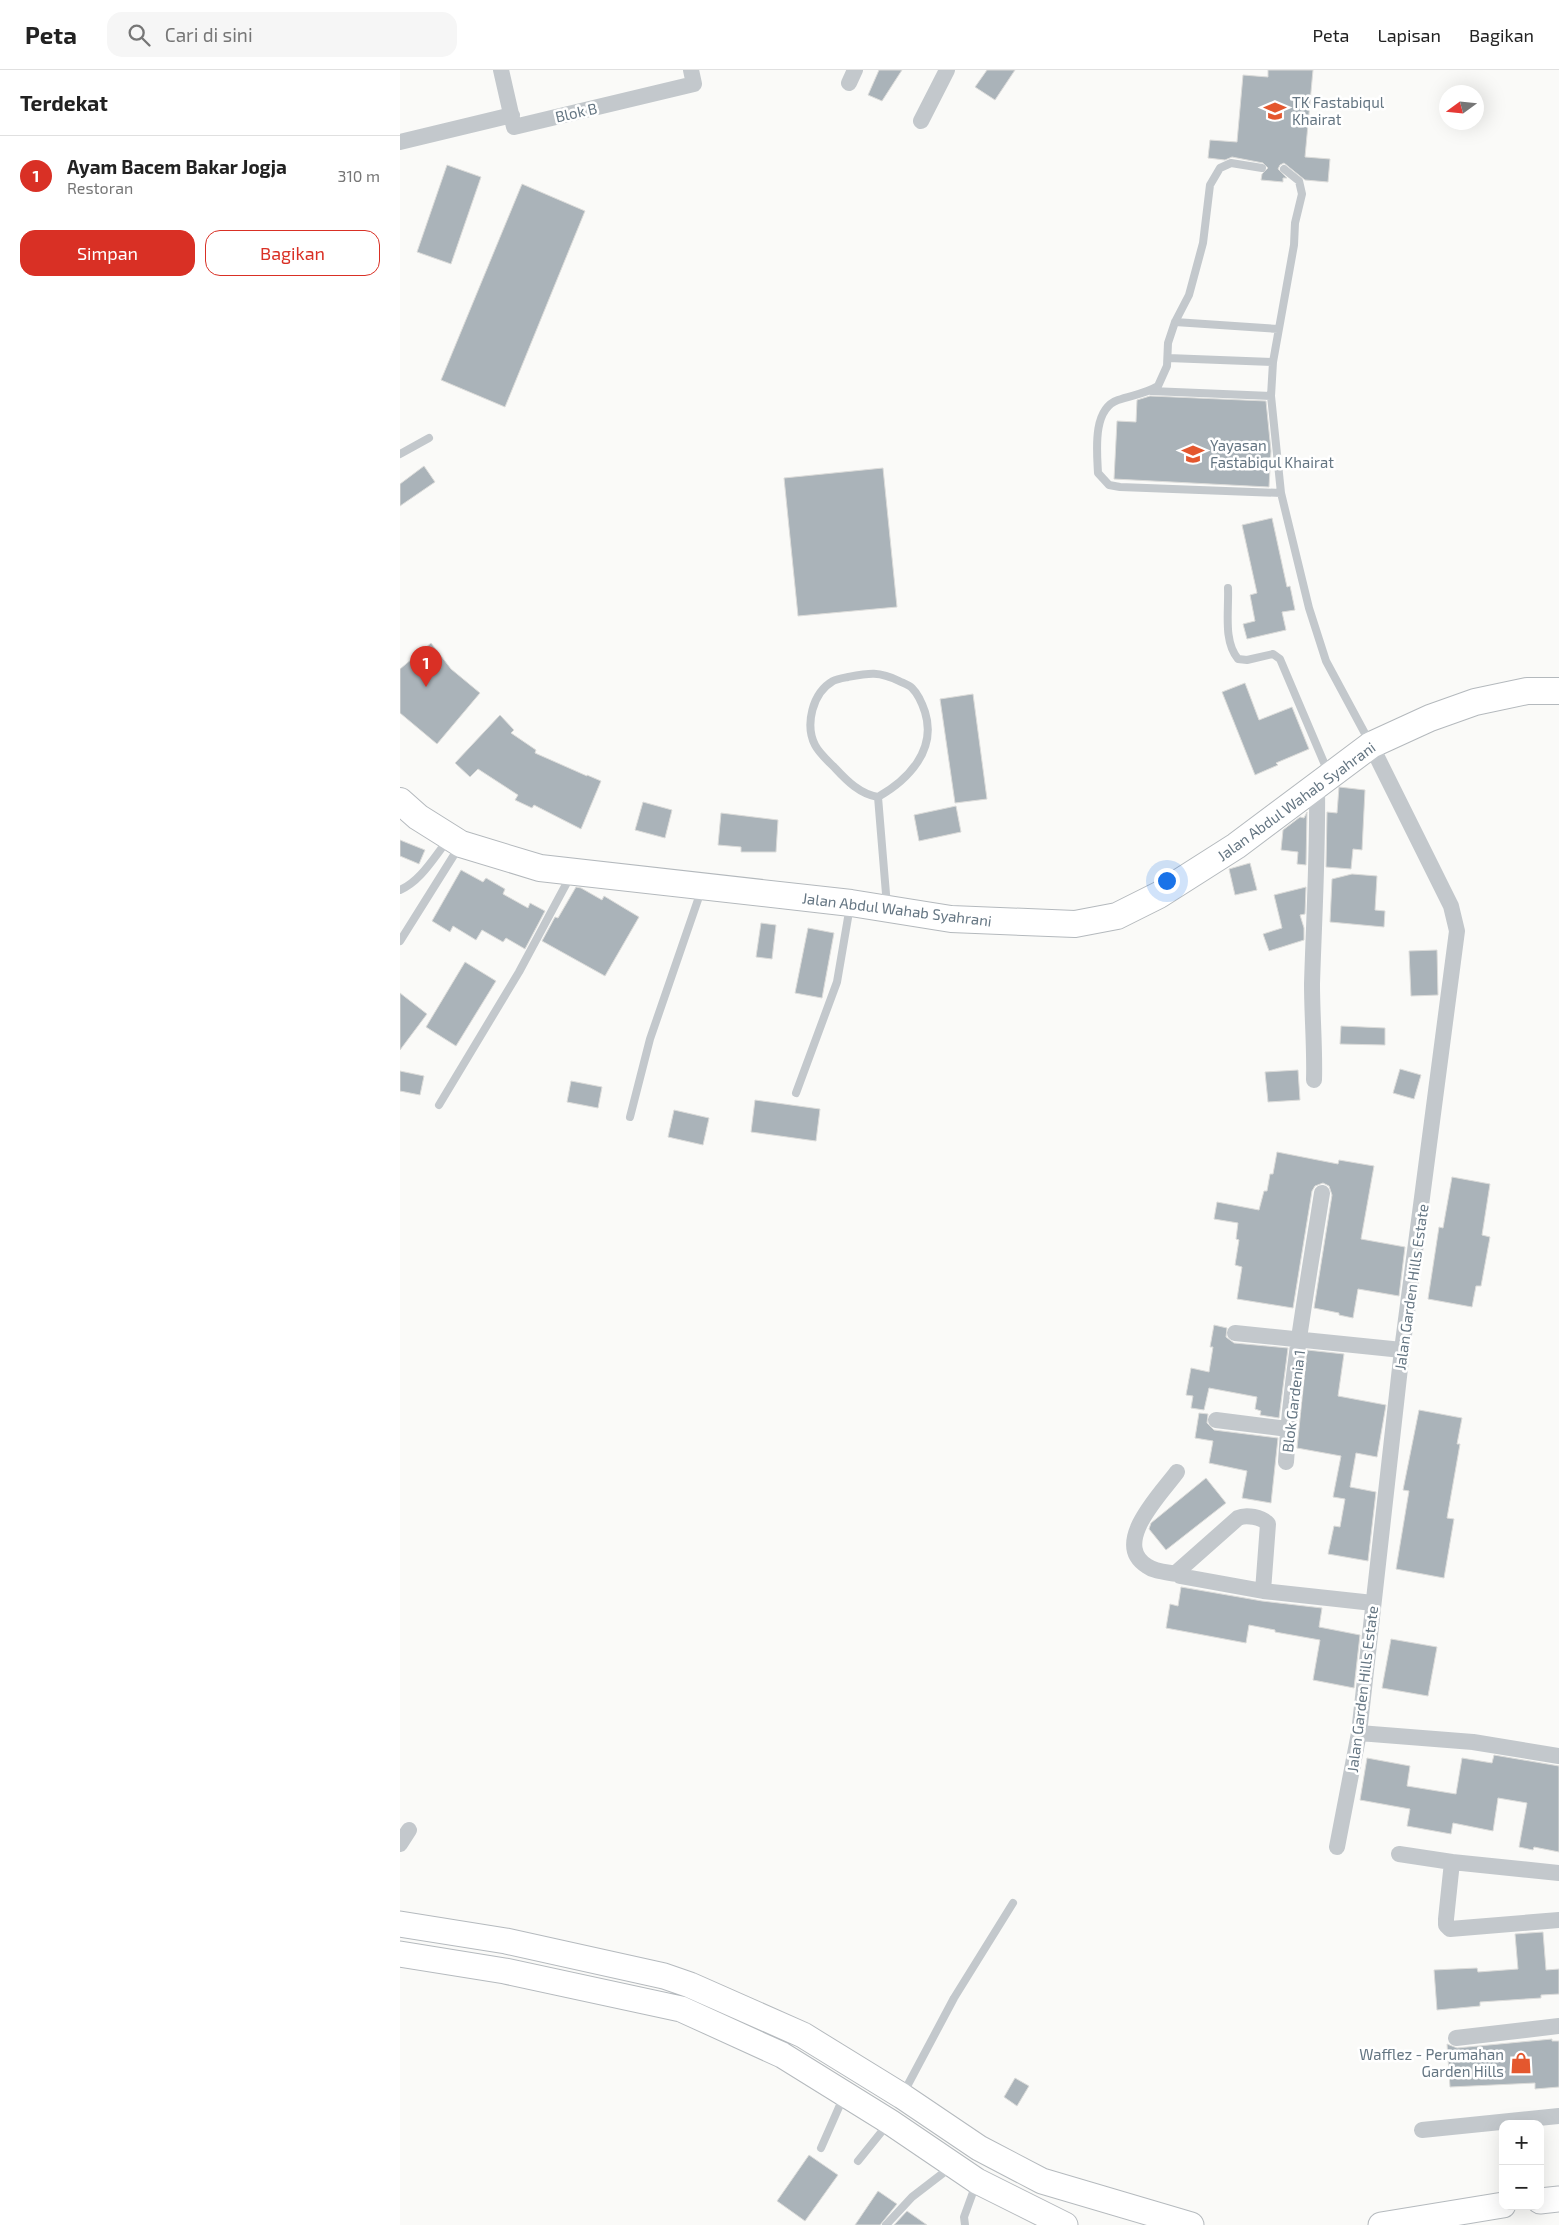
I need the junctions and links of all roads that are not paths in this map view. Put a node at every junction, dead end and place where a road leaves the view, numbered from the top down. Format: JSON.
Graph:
{"nodes":[{"id":1,"x":501,"y":70,"type":"edge"},
{"id":2,"x":947,"y":70,"type":"edge"},
{"id":3,"x":692,"y":77,"type":"edge"},
{"id":4,"x":512,"y":115,"type":"junction"},
{"id":5,"x":921,"y":122,"type":"dead end"},
{"id":6,"x":400,"y":142,"type":"edge"},
{"id":7,"x":1262,"y":168,"type":"dead end"},
{"id":8,"x":1284,"y":169,"type":"dead end"},
{"id":9,"x":1176,"y":322,"type":"junction"},
{"id":10,"x":1278,"y":329,"type":"junction"},
{"id":11,"x":1168,"y":358,"type":"junction"},
{"id":12,"x":1273,"y":362,"type":"junction"},
{"id":13,"x":1151,"y":390,"type":"junction"},
{"id":14,"x":1272,"y":396,"type":"junction"},
{"id":15,"x":429,"y":438,"type":"dead end"},
{"id":16,"x":400,"y":454,"type":"edge"},
{"id":17,"x":1281,"y":493,"type":"junction"},
{"id":18,"x":1228,"y":588,"type":"dead end"},
{"id":19,"x":1559,"y":692,"type":"edge"},
{"id":20,"x":1372,"y":745,"type":"junction"},
{"id":21,"x":1323,"y":781,"type":"junction"},
{"id":22,"x":878,"y":798,"type":"junction"},
{"id":23,"x":400,"y":801,"type":"edge"},
{"id":24,"x":456,"y":840,"type":"junction"},
{"id":25,"x":572,"y":872,"type":"junction"},
{"id":26,"x":703,"y":887,"type":"junction"},
{"id":27,"x":400,"y":890,"type":"edge"},
{"id":28,"x":851,"y":903,"type":"junction"},
{"id":29,"x":887,"y":909,"type":"junction"},
{"id":30,"x":400,"y":941,"type":"edge"},
{"id":31,"x":1314,"y":1080,"type":"dead end"},
{"id":32,"x":796,"y":1092,"type":"dead end"},
{"id":33,"x":439,"y":1105,"type":"dead end"},
{"id":34,"x":630,"y":1117,"type":"dead end"},
{"id":35,"x":1322,"y":1194,"type":"dead end"},
{"id":36,"x":1235,"y":1333,"type":"dead end"},
{"id":37,"x":1300,"y":1341,"type":"junction"},
{"id":38,"x":1402,"y":1350,"type":"junction"},
{"id":39,"x":1216,"y":1420,"type":"dead end"},
{"id":40,"x":1288,"y":1429,"type":"junction"},
{"id":41,"x":1286,"y":1462,"type":"dead end"},
{"id":42,"x":1177,"y":1472,"type":"dead end"},
{"id":43,"x":1177,"y":1574,"type":"junction"},
{"id":44,"x":1263,"y":1591,"type":"junction"},
{"id":45,"x":1373,"y":1603,"type":"junction"},
{"id":46,"x":1359,"y":1733,"type":"junction"},
{"id":47,"x":1559,"y":1756,"type":"edge"},
{"id":48,"x":1337,"y":1846,"type":"dead end"},
{"id":49,"x":1399,"y":1854,"type":"dead end"},
{"id":50,"x":1452,"y":1862,"type":"junction"},
{"id":51,"x":1559,"y":1873,"type":"edge"},
{"id":52,"x":1012,"y":1902,"type":"dead end"},
{"id":53,"x":1559,"y":1920,"type":"edge"},
{"id":54,"x":400,"y":1924,"type":"edge"},
{"id":55,"x":400,"y":1954,"type":"edge"},
{"id":56,"x":1559,"y":2026,"type":"edge"},
{"id":57,"x":1456,"y":2038,"type":"dead end"},
{"id":58,"x":845,"y":2094,"type":"junction"},
{"id":59,"x":902,"y":2096,"type":"junction"},
{"id":60,"x":1559,"y":2116,"type":"edge"},
{"id":61,"x":890,"y":2122,"type":"junction"},
{"id":62,"x":1422,"y":2130,"type":"dead end"},
{"id":63,"x":821,"y":2148,"type":"dead end"},
{"id":64,"x":858,"y":2161,"type":"dead end"},
{"id":65,"x":953,"y":2166,"type":"junction"},
{"id":66,"x":977,"y":2181,"type":"junction"},
{"id":67,"x":1559,"y":2199,"type":"edge"},
{"id":68,"x":1544,"y":2201,"type":"edge"},
{"id":69,"x":1499,"y":2205,"type":"edge"},
{"id":70,"x":1422,"y":2221,"type":"edge"},
{"id":71,"x":886,"y":2225,"type":"edge"},
{"id":72,"x":965,"y":2225,"type":"edge"},
{"id":73,"x":1065,"y":2225,"type":"edge"},
{"id":74,"x":1191,"y":2225,"type":"edge"},
{"id":75,"x":1381,"y":2225,"type":"edge"},
{"id":76,"x":1384,"y":2225,"type":"edge"}],
"edges":[{"from":1,"to":4,"type":"street"},
{"from":2,"to":5,"type":"street"},
{"from":3,"to":4,"type":"street","name":"Blok B"},
{"from":4,"to":6,"type":"street"},
{"from":7,"to":9,"type":"lane"},
{"from":8,"to":10,"type":"lane"},
{"from":9,"to":10,"type":"lane"},
{"from":9,"to":11,"type":"lane"},
{"from":10,"to":12,"type":"lane"},
{"from":11,"to":12,"type":"lane"},
{"from":11,"to":13,"type":"lane"},
{"from":12,"to":14,"type":"lane"},
{"from":13,"to":14,"type":"lane"},
{"from":13,"to":17,"type":"lane"},
{"from":14,"to":17,"type":"lane"},
{"from":15,"to":16,"type":"lane"},
{"from":17,"to":20,"type":"lane"},
{"from":18,"to":21,"type":"lane"},
{"from":19,"to":20,"type":"highway","name":"Jalan Abdul Wahab Syahrani"},
{"from":20,"to":21,"type":"highway","name":"Jalan Abdul Wahab Syahrani"},
{"from":20,"to":38,"type":"street","name":"Jalan Garden Hills Estate"},
{"from":21,"to":29,"type":"highway","name":"Jalan Abdul Wahab Syahrani"},
{"from":21,"to":31,"type":"street"},
{"from":22,"to":22,"type":"lane"},
{"from":22,"to":29,"type":"lane"},
{"from":23,"to":24,"type":"highway","name":"Jalan Abdul Wahab Syahrani"},
{"from":24,"to":25,"type":"highway","name":"Jalan Abdul Wahab Syahrani"},
{"from":24,"to":27,"type":"lane"},
{"from":24,"to":30,"type":"lane"},
{"from":25,"to":26,"type":"highway","name":"Jalan Abdul Wahab Syahrani"},
{"from":25,"to":33,"type":"lane"},
{"from":26,"to":28,"type":"highway","name":"Jalan Abdul Wahab Syahrani"},
{"from":26,"to":34,"type":"lane"},
{"from":28,"to":29,"type":"highway","name":"Jalan Abdul Wahab Syahrani"},
{"from":28,"to":32,"type":"lane"},
{"from":35,"to":37,"type":"street","name":"Blok Gardenia 1"},
{"from":36,"to":37,"type":"street"},
{"from":37,"to":38,"type":"street"},
{"from":37,"to":40,"type":"street","name":"Blok Gardenia 1"},
{"from":38,"to":45,"type":"street","name":"Jalan Garden Hills Estate"},
{"from":39,"to":40,"type":"street"},
{"from":40,"to":41,"type":"street","name":"Blok Gardenia 1"},
{"from":42,"to":43,"type":"street"},
{"from":43,"to":44,"type":"street"},
{"from":43,"to":44,"type":"street"},
{"from":44,"to":45,"type":"street"},
{"from":45,"to":46,"type":"street","name":"Jalan Garden Hills Estate"},
{"from":46,"to":47,"type":"street"},
{"from":46,"to":48,"type":"street","name":"Jalan Garden Hills Estate"},
{"from":49,"to":50,"type":"street"},
{"from":50,"to":51,"type":"street"},
{"from":50,"to":53,"type":"street"},
{"from":52,"to":59,"type":"lane"},
{"from":54,"to":59,"type":"main road"},
{"from":55,"to":58,"type":"main road"},
{"from":56,"to":57,"type":"street"},
{"from":58,"to":61,"type":"main road"},
{"from":58,"to":63,"type":"lane"},
{"from":59,"to":74,"type":"main road"},
{"from":60,"to":62,"type":"street"},
{"from":61,"to":64,"type":"lane"},
{"from":61,"to":65,"type":"main road"},
{"from":65,"to":66,"type":"main road"},
{"from":65,"to":71,"type":"lane"},
{"from":66,"to":72,"type":"lane"},
{"from":66,"to":73,"type":"main road"},
{"from":67,"to":68,"type":"main road"},
{"from":69,"to":70,"type":"main road"},
{"from":70,"to":76,"type":"main road"},
{"from":75,"to":76,"type":"main road"}]}
